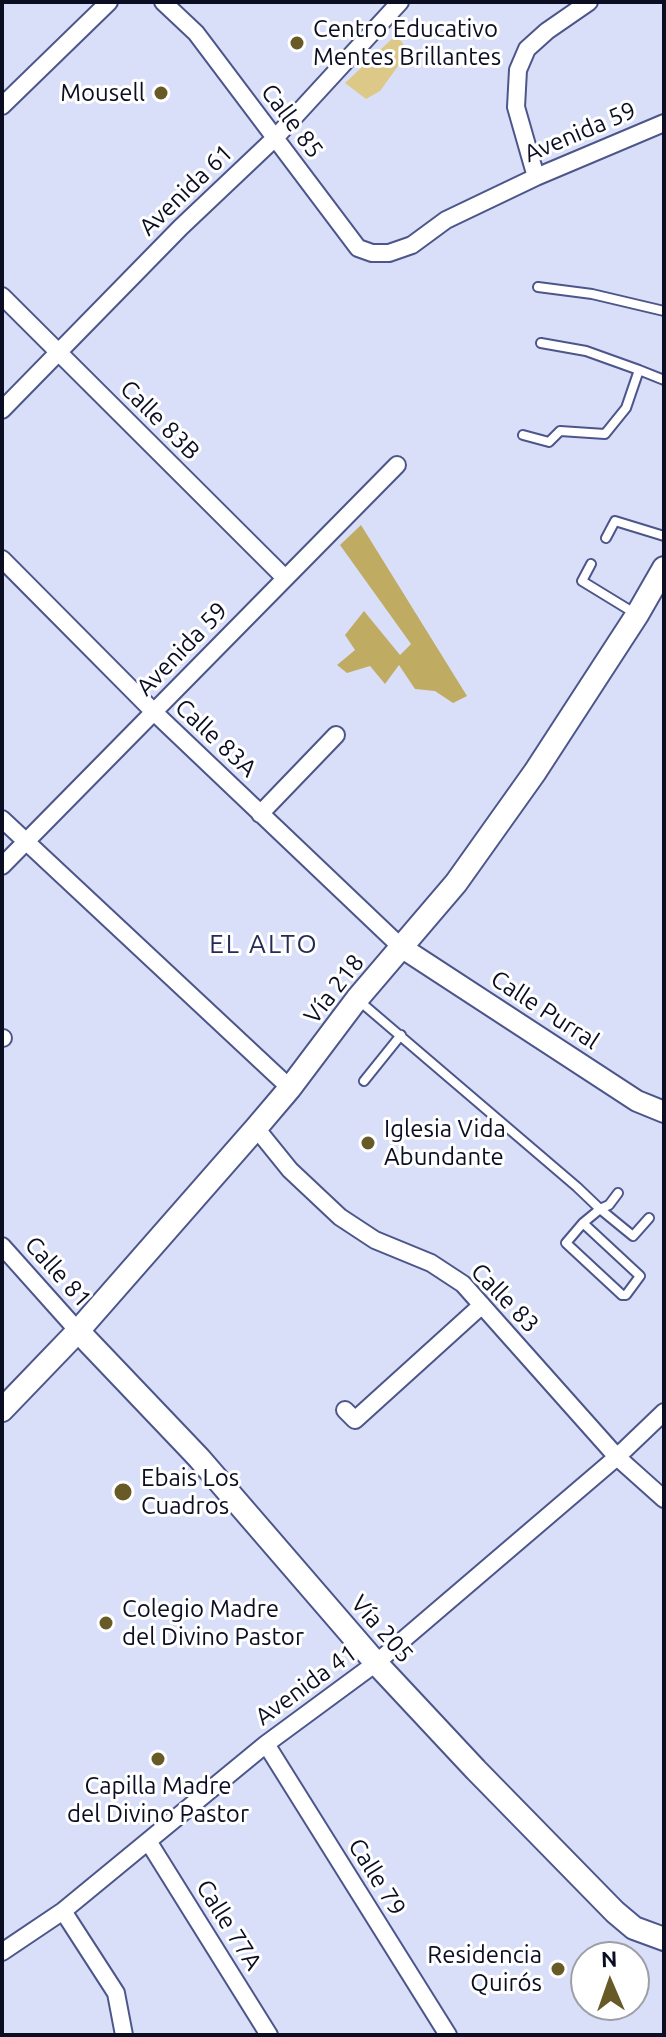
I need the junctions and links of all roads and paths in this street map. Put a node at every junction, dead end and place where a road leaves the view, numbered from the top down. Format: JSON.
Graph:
{"nodes":[{"id":1,"x":109,"y":2,"type":"edge"},
{"id":2,"x":163,"y":2,"type":"edge"},
{"id":3,"x":400,"y":2,"type":"edge"},
{"id":4,"x":589,"y":2,"type":"edge"},
{"id":5,"x":2,"y":106,"type":"edge"},
{"id":6,"x":664,"y":123,"type":"edge"},
{"id":7,"x":275,"y":138,"type":"junction"},
{"id":8,"x":536,"y":177,"type":"junction"},
{"id":9,"x":389,"y":253,"type":"joint"},
{"id":10,"x":538,"y":287,"type":"dead end"},
{"id":11,"x":2,"y":296,"type":"edge"},
{"id":12,"x":664,"y":311,"type":"edge"},
{"id":13,"x":541,"y":343,"type":"dead end"},
{"id":14,"x":59,"y":353,"type":"junction"},
{"id":15,"x":639,"y":370,"type":"junction"},
{"id":16,"x":664,"y":380,"type":"edge"},
{"id":17,"x":2,"y":410,"type":"edge"},
{"id":18,"x":523,"y":435,"type":"dead end"},
{"id":19,"x":397,"y":465,"type":"dead end"},
{"id":20,"x":664,"y":536,"type":"edge"},
{"id":21,"x":606,"y":538,"type":"dead end"},
{"id":22,"x":2,"y":559,"type":"edge"},
{"id":23,"x":591,"y":564,"type":"dead end"},
{"id":24,"x":664,"y":568,"type":"edge"},
{"id":25,"x":284,"y":577,"type":"junction"},
{"id":26,"x":637,"y":615,"type":"junction"},
{"id":27,"x":155,"y":713,"type":"junction"},
{"id":28,"x":336,"y":735,"type":"dead end"},
{"id":29,"x":260,"y":814,"type":"junction"},
{"id":30,"x":2,"y":819,"type":"edge"},
{"id":31,"x":27,"y":843,"type":"junction"},
{"id":32,"x":2,"y":866,"type":"edge"},
{"id":33,"x":401,"y":947,"type":"junction"},
{"id":34,"x":357,"y":999,"type":"junction"},
{"id":35,"x":401,"y":1035,"type":"junction"},
{"id":36,"x":364,"y":1081,"type":"dead end"},
{"id":37,"x":290,"y":1088,"type":"junction"},
{"id":38,"x":664,"y":1112,"type":"edge"},
{"id":39,"x":256,"y":1128,"type":"junction"},
{"id":40,"x":618,"y":1193,"type":"dead end"},
{"id":41,"x":600,"y":1209,"type":"junction"},
{"id":42,"x":649,"y":1218,"type":"dead end"},
{"id":43,"x":583,"y":1223,"type":"junction"},
{"id":44,"x":2,"y":1246,"type":"edge"},
{"id":45,"x":482,"y":1305,"type":"junction"},
{"id":46,"x":78,"y":1331,"type":"junction"},
{"id":47,"x":2,"y":1410,"type":"edge"},
{"id":48,"x":345,"y":1410,"type":"dead end"},
{"id":49,"x":664,"y":1412,"type":"edge"},
{"id":50,"x":617,"y":1457,"type":"junction"},
{"id":51,"x":664,"y":1499,"type":"edge"},
{"id":52,"x":376,"y":1663,"type":"junction"},
{"id":53,"x":266,"y":1744,"type":"junction"},
{"id":54,"x":148,"y":1841,"type":"junction"},
{"id":55,"x":63,"y":1911,"type":"junction"},
{"id":56,"x":664,"y":1939,"type":"edge"},
{"id":57,"x":2,"y":1952,"type":"edge"},
{"id":58,"x":124,"y":2035,"type":"edge"},
{"id":59,"x":269,"y":2035,"type":"edge"},
{"id":60,"x":448,"y":2035,"type":"edge"}],
"edges":[{"from":1,"to":5,"type":"street"},
{"from":2,"to":7,"type":"street","name":"Calle 85"},
{"from":3,"to":7,"type":"street","name":"Avenida 61"},
{"from":4,"to":8,"type":"street"},
{"from":6,"to":8,"type":"street","name":"Avenida 59"},
{"from":7,"to":9,"type":"street","name":"Calle 85"},
{"from":7,"to":14,"type":"street","name":"Avenida 61"},
{"from":8,"to":9,"type":"street","name":"Avenida 59"},
{"from":10,"to":12,"type":"lane"},
{"from":11,"to":14,"type":"street","name":"Calle 83B"},
{"from":13,"to":15,"type":"lane"},
{"from":14,"to":17,"type":"street","name":"Avenida 61"},
{"from":14,"to":25,"type":"street","name":"Calle 83B"},
{"from":15,"to":16,"type":"lane"},
{"from":15,"to":18,"type":"lane"},
{"from":19,"to":25,"type":"street","name":"Avenida 59"},
{"from":20,"to":21,"type":"lane"},
{"from":22,"to":27,"type":"street","name":"Calle 83A"},
{"from":23,"to":26,"type":"lane"},
{"from":24,"to":26,"type":"main road","name":"Vía 218"},
{"from":25,"to":27,"type":"street","name":"Avenida 59"},
{"from":26,"to":33,"type":"main road","name":"Vía 218"},
{"from":27,"to":29,"type":"street","name":"Calle 83A"},
{"from":27,"to":31,"type":"street","name":"Avenida 59"},
{"from":28,"to":29,"type":"street"},
{"from":29,"to":33,"type":"street","name":"Calle 83A"},
{"from":30,"to":31,"type":"street"},
{"from":31,"to":32,"type":"street","name":"Avenida 59"},
{"from":31,"to":37,"type":"street"},
{"from":33,"to":34,"type":"main road","name":"Vía 218"},
{"from":33,"to":38,"type":"street","name":"Calle Purral"},
{"from":34,"to":35,"type":"lane"},
{"from":34,"to":37,"type":"main road","name":"Vía 218"},
{"from":35,"to":36,"type":"lane"},
{"from":35,"to":41,"type":"lane"},
{"from":37,"to":39,"type":"main road","name":"Vía 218"},
{"from":39,"to":45,"type":"street","name":"Calle 83"},
{"from":39,"to":46,"type":"main road","name":"Vía 218"},
{"from":40,"to":41,"type":"lane"},
{"from":41,"to":42,"type":"lane"},
{"from":41,"to":43,"type":"lane"},
{"from":43,"to":43,"type":"lane"},
{"from":44,"to":46,"type":"street","name":"Calle 81"},
{"from":45,"to":48,"type":"street"},
{"from":45,"to":50,"type":"street","name":"Calle 83"},
{"from":46,"to":47,"type":"main road","name":"Vía 218"},
{"from":46,"to":52,"type":"main road","name":"Vía 205"},
{"from":49,"to":50,"type":"street","name":"Avenida 41"},
{"from":50,"to":51,"type":"street","name":"Calle 83"},
{"from":50,"to":52,"type":"street","name":"Avenida 41"},
{"from":52,"to":53,"type":"street","name":"Avenida 41"},
{"from":52,"to":56,"type":"main road","name":"Vía 205"},
{"from":53,"to":54,"type":"street","name":"Avenida 41"},
{"from":53,"to":60,"type":"street","name":"Calle 79"},
{"from":54,"to":55,"type":"street","name":"Avenida 41"},
{"from":54,"to":59,"type":"street","name":"Calle 77A"},
{"from":55,"to":57,"type":"street","name":"Avenida 41"},
{"from":55,"to":58,"type":"street"}]}
